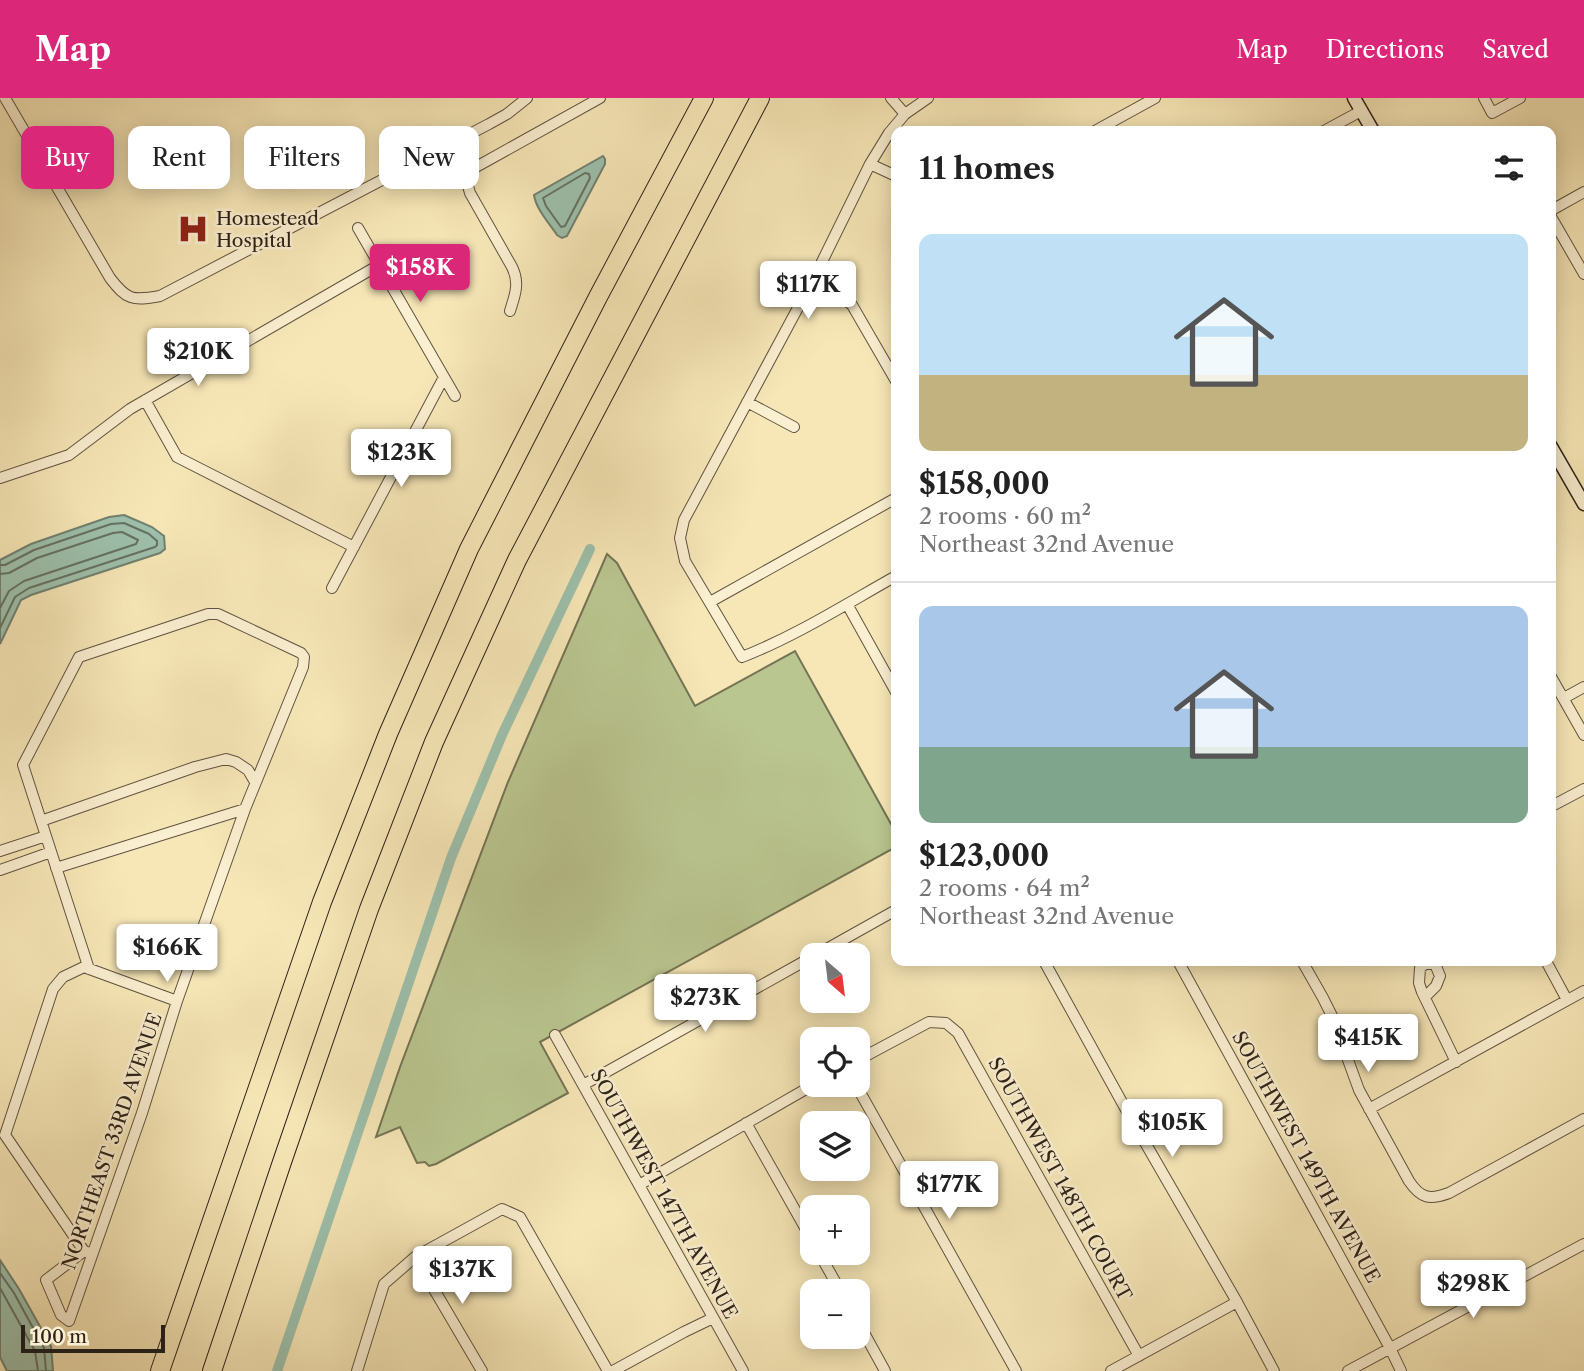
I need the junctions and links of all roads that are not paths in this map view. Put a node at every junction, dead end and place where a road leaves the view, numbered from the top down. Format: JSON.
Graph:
{"nodes":[{"id":1,"x":5,"y":98,"type":"edge"},
{"id":2,"x":527,"y":98,"type":"edge"},
{"id":3,"x":600,"y":98,"type":"edge"},
{"id":4,"x":704,"y":98,"type":"edge"},
{"id":5,"x":760,"y":98,"type":"edge"},
{"id":6,"x":891,"y":98,"type":"edge"},
{"id":7,"x":928,"y":98,"type":"edge"},
{"id":8,"x":1155,"y":98,"type":"edge"},
{"id":9,"x":1354,"y":98,"type":"edge"},
{"id":10,"x":1484,"y":98,"type":"edge"},
{"id":11,"x":1520,"y":98,"type":"edge"},
{"id":12,"x":1361,"y":111,"type":"junction"},
{"id":13,"x":905,"y":114,"type":"junction"},
{"id":14,"x":895,"y":126,"type":"edge"},
{"id":15,"x":1104,"y":126,"type":"edge"},
{"id":16,"x":1333,"y":126,"type":"edge"},
{"id":17,"x":1370,"y":126,"type":"edge"},
{"id":18,"x":891,"y":131,"type":"edge"},
{"id":19,"x":870,"y":164,"type":"junction"},
{"id":20,"x":891,"y":174,"type":"edge"},
{"id":21,"x":1584,"y":192,"type":"edge"},
{"id":22,"x":1556,"y":209,"type":"edge"},
{"id":23,"x":1556,"y":224,"type":"edge"},
{"id":24,"x":358,"y":228,"type":"dead end"},
{"id":25,"x":379,"y":265,"type":"junction"},
{"id":26,"x":1584,"y":274,"type":"edge"},
{"id":27,"x":815,"y":276,"type":"junction"},
{"id":28,"x":510,"y":311,"type":"dead end"},
{"id":29,"x":891,"y":372,"type":"edge"},
{"id":30,"x":443,"y":377,"type":"junction"},
{"id":31,"x":455,"y":396,"type":"dead end"},
{"id":32,"x":145,"y":400,"type":"junction"},
{"id":33,"x":747,"y":402,"type":"junction"},
{"id":34,"x":794,"y":427,"type":"dead end"},
{"id":35,"x":1556,"y":456,"type":"edge"},
{"id":36,"x":0,"y":478,"type":"edge"},
{"id":37,"x":891,"y":501,"type":"edge"},
{"id":38,"x":1584,"y":505,"type":"edge"},
{"id":39,"x":354,"y":547,"type":"junction"},
{"id":40,"x":891,"y":579,"type":"edge"},
{"id":41,"x":332,"y":588,"type":"dead end"},
{"id":42,"x":710,"y":602,"type":"junction"},
{"id":43,"x":847,"y":604,"type":"junction"},
{"id":44,"x":891,"y":683,"type":"edge"},
{"id":45,"x":1556,"y":685,"type":"edge"},
{"id":46,"x":1584,"y":687,"type":"edge"},
{"id":47,"x":1564,"y":698,"type":"junction"},
{"id":48,"x":1584,"y":735,"type":"edge"},
{"id":49,"x":255,"y":782,"type":"junction"},
{"id":50,"x":1584,"y":789,"type":"edge"},
{"id":51,"x":1556,"y":804,"type":"edge"},
{"id":52,"x":245,"y":809,"type":"junction"},
{"id":53,"x":41,"y":821,"type":"junction"},
{"id":54,"x":46,"y":836,"type":"junction"},
{"id":55,"x":0,"y":851,"type":"edge"},
{"id":56,"x":51,"y":852,"type":"junction"},
{"id":57,"x":56,"y":868,"type":"junction"},
{"id":58,"x":0,"y":870,"type":"edge"},
{"id":59,"x":891,"y":913,"type":"edge"},
{"id":60,"x":836,"y":943,"type":"edge"},
{"id":61,"x":800,"y":963,"type":"edge"},
{"id":62,"x":1047,"y":966,"type":"edge"},
{"id":63,"x":1181,"y":966,"type":"edge"},
{"id":64,"x":1305,"y":966,"type":"edge"},
{"id":65,"x":1549,"y":966,"type":"edge"},
{"id":66,"x":86,"y":968,"type":"junction"},
{"id":67,"x":1584,"y":991,"type":"edge"},
{"id":68,"x":1425,"y":997,"type":"dead end"},
{"id":69,"x":1567,"y":1000,"type":"junction"},
{"id":70,"x":177,"y":1001,"type":"junction"},
{"id":71,"x":555,"y":1035,"type":"dead end"},
{"id":72,"x":870,"y":1054,"type":"edge"},
{"id":73,"x":1456,"y":1062,"type":"junction"},
{"id":74,"x":583,"y":1085,"type":"junction"},
{"id":75,"x":800,"y":1092,"type":"edge"},
{"id":76,"x":863,"y":1097,"type":"edge"},
{"id":77,"x":1369,"y":1109,"type":"junction"},
{"id":78,"x":1584,"y":1119,"type":"edge"},
{"id":79,"x":746,"y":1122,"type":"junction"},
{"id":80,"x":639,"y":1185,"type":"junction"},
{"id":81,"x":800,"y":1219,"type":"edge"},
{"id":82,"x":1584,"y":1244,"type":"edge"},
{"id":83,"x":88,"y":1252,"type":"junction"},
{"id":84,"x":415,"y":1257,"type":"junction"},
{"id":85,"x":1237,"y":1302,"type":"junction"},
{"id":86,"x":713,"y":1318,"type":"junction"},
{"id":87,"x":870,"y":1344,"type":"edge"},
{"id":88,"x":1390,"y":1348,"type":"junction"},
{"id":89,"x":1139,"y":1356,"type":"junction"},
{"id":90,"x":160,"y":1371,"type":"edge"},
{"id":91,"x":212,"y":1371,"type":"edge"},
{"id":92,"x":357,"y":1371,"type":"edge"},
{"id":93,"x":482,"y":1371,"type":"edge"},
{"id":94,"x":611,"y":1371,"type":"edge"},
{"id":95,"x":743,"y":1371,"type":"edge"},
{"id":96,"x":885,"y":1371,"type":"edge"},
{"id":97,"x":1016,"y":1371,"type":"edge"},
{"id":98,"x":1111,"y":1371,"type":"edge"},
{"id":99,"x":1274,"y":1371,"type":"edge"},
{"id":100,"x":1348,"y":1371,"type":"edge"},
{"id":101,"x":1401,"y":1371,"type":"edge"}],
"edges":[{"from":1,"to":2,"type":"street"},
{"from":3,"to":28,"type":"street"},
{"from":4,"to":90,"type":"highway"},
{"from":5,"to":91,"type":"highway"},
{"from":6,"to":13,"type":"street"},
{"from":7,"to":13,"type":"street"},
{"from":8,"to":15,"type":"street"},
{"from":9,"to":12,"type":"street"},
{"from":10,"to":11,"type":"street"},
{"from":12,"to":16,"type":"street"},
{"from":12,"to":17,"type":"street"},
{"from":13,"to":14,"type":"street"},
{"from":18,"to":19,"type":"street"},
{"from":19,"to":20,"type":"street"},
{"from":19,"to":27,"type":"street"},
{"from":21,"to":22,"type":"street"},
{"from":23,"to":26,"type":"street"},
{"from":24,"to":25,"type":"street"},
{"from":25,"to":30,"type":"street"},
{"from":25,"to":32,"type":"street"},
{"from":27,"to":29,"type":"street"},
{"from":27,"to":33,"type":"street"},
{"from":30,"to":31,"type":"street"},
{"from":30,"to":39,"type":"street"},
{"from":32,"to":36,"type":"street"},
{"from":32,"to":39,"type":"street"},
{"from":33,"to":34,"type":"street"},
{"from":33,"to":42,"type":"street"},
{"from":35,"to":38,"type":"street"},
{"from":37,"to":42,"type":"street"},
{"from":39,"to":41,"type":"street"},
{"from":40,"to":43,"type":"street"},
{"from":42,"to":43,"type":"street"},
{"from":43,"to":44,"type":"street"},
{"from":45,"to":47,"type":"street"},
{"from":46,"to":47,"type":"street"},
{"from":47,"to":48,"type":"street"},
{"from":49,"to":52,"type":"street","name":"NORTHEAST 33RD AVENUE"},
{"from":49,"to":53,"type":"street"},
{"from":49,"to":53,"type":"street","name":"NORTHEAST 33RD AVENUE"},
{"from":50,"to":51,"type":"street"},
{"from":52,"to":57,"type":"street"},
{"from":52,"to":70,"type":"street","name":"NORTHEAST 33RD AVENUE"},
{"from":53,"to":54,"type":"street"},
{"from":54,"to":55,"type":"street"},
{"from":54,"to":56,"type":"street"},
{"from":56,"to":57,"type":"street"},
{"from":56,"to":58,"type":"street"},
{"from":57,"to":66,"type":"street"},
{"from":59,"to":60,"type":"street"},
{"from":61,"to":74,"type":"street"},
{"from":62,"to":85,"type":"street"},
{"from":63,"to":88,"type":"street","name":"SOUTHWEST 149TH AVENUE"},
{"from":64,"to":77,"type":"street"},
{"from":65,"to":69,"type":"street"},
{"from":66,"to":70,"type":"street"},
{"from":66,"to":83,"type":"street"},
{"from":67,"to":69,"type":"street"},
{"from":68,"to":73,"type":"street"},
{"from":69,"to":73,"type":"street"},
{"from":70,"to":83,"type":"street","name":"NORTHEAST 33RD AVENUE"},
{"from":71,"to":74,"type":"street","name":"SOUTHWEST 147TH AVENUE"},
{"from":72,"to":89,"type":"street","name":"SOUTHWEST 148TH COURT"},
{"from":73,"to":77,"type":"street"},
{"from":74,"to":80,"type":"street","name":"SOUTHWEST 147TH AVENUE"},
{"from":75,"to":79,"type":"street"},
{"from":76,"to":97,"type":"street"},
{"from":77,"to":78,"type":"street"},
{"from":79,"to":80,"type":"street"},
{"from":79,"to":81,"type":"street"},
{"from":80,"to":86,"type":"street","name":"SOUTHWEST 147TH AVENUE"},
{"from":82,"to":88,"type":"street"},
{"from":83,"to":83,"type":"street","name":"NORTHEAST 33RD AVENUE"},
{"from":84,"to":92,"type":"street"},
{"from":84,"to":93,"type":"street"},
{"from":84,"to":94,"type":"street"},
{"from":85,"to":89,"type":"street"},
{"from":85,"to":99,"type":"street"},
{"from":86,"to":94,"type":"street"},
{"from":86,"to":95,"type":"street","name":"SOUTHWEST 147TH AVENUE"},
{"from":87,"to":96,"type":"street"},
{"from":88,"to":100,"type":"street"},
{"from":88,"to":101,"type":"street","name":"SOUTHWEST 149TH AVENUE"},
{"from":89,"to":98,"type":"street"}]}
